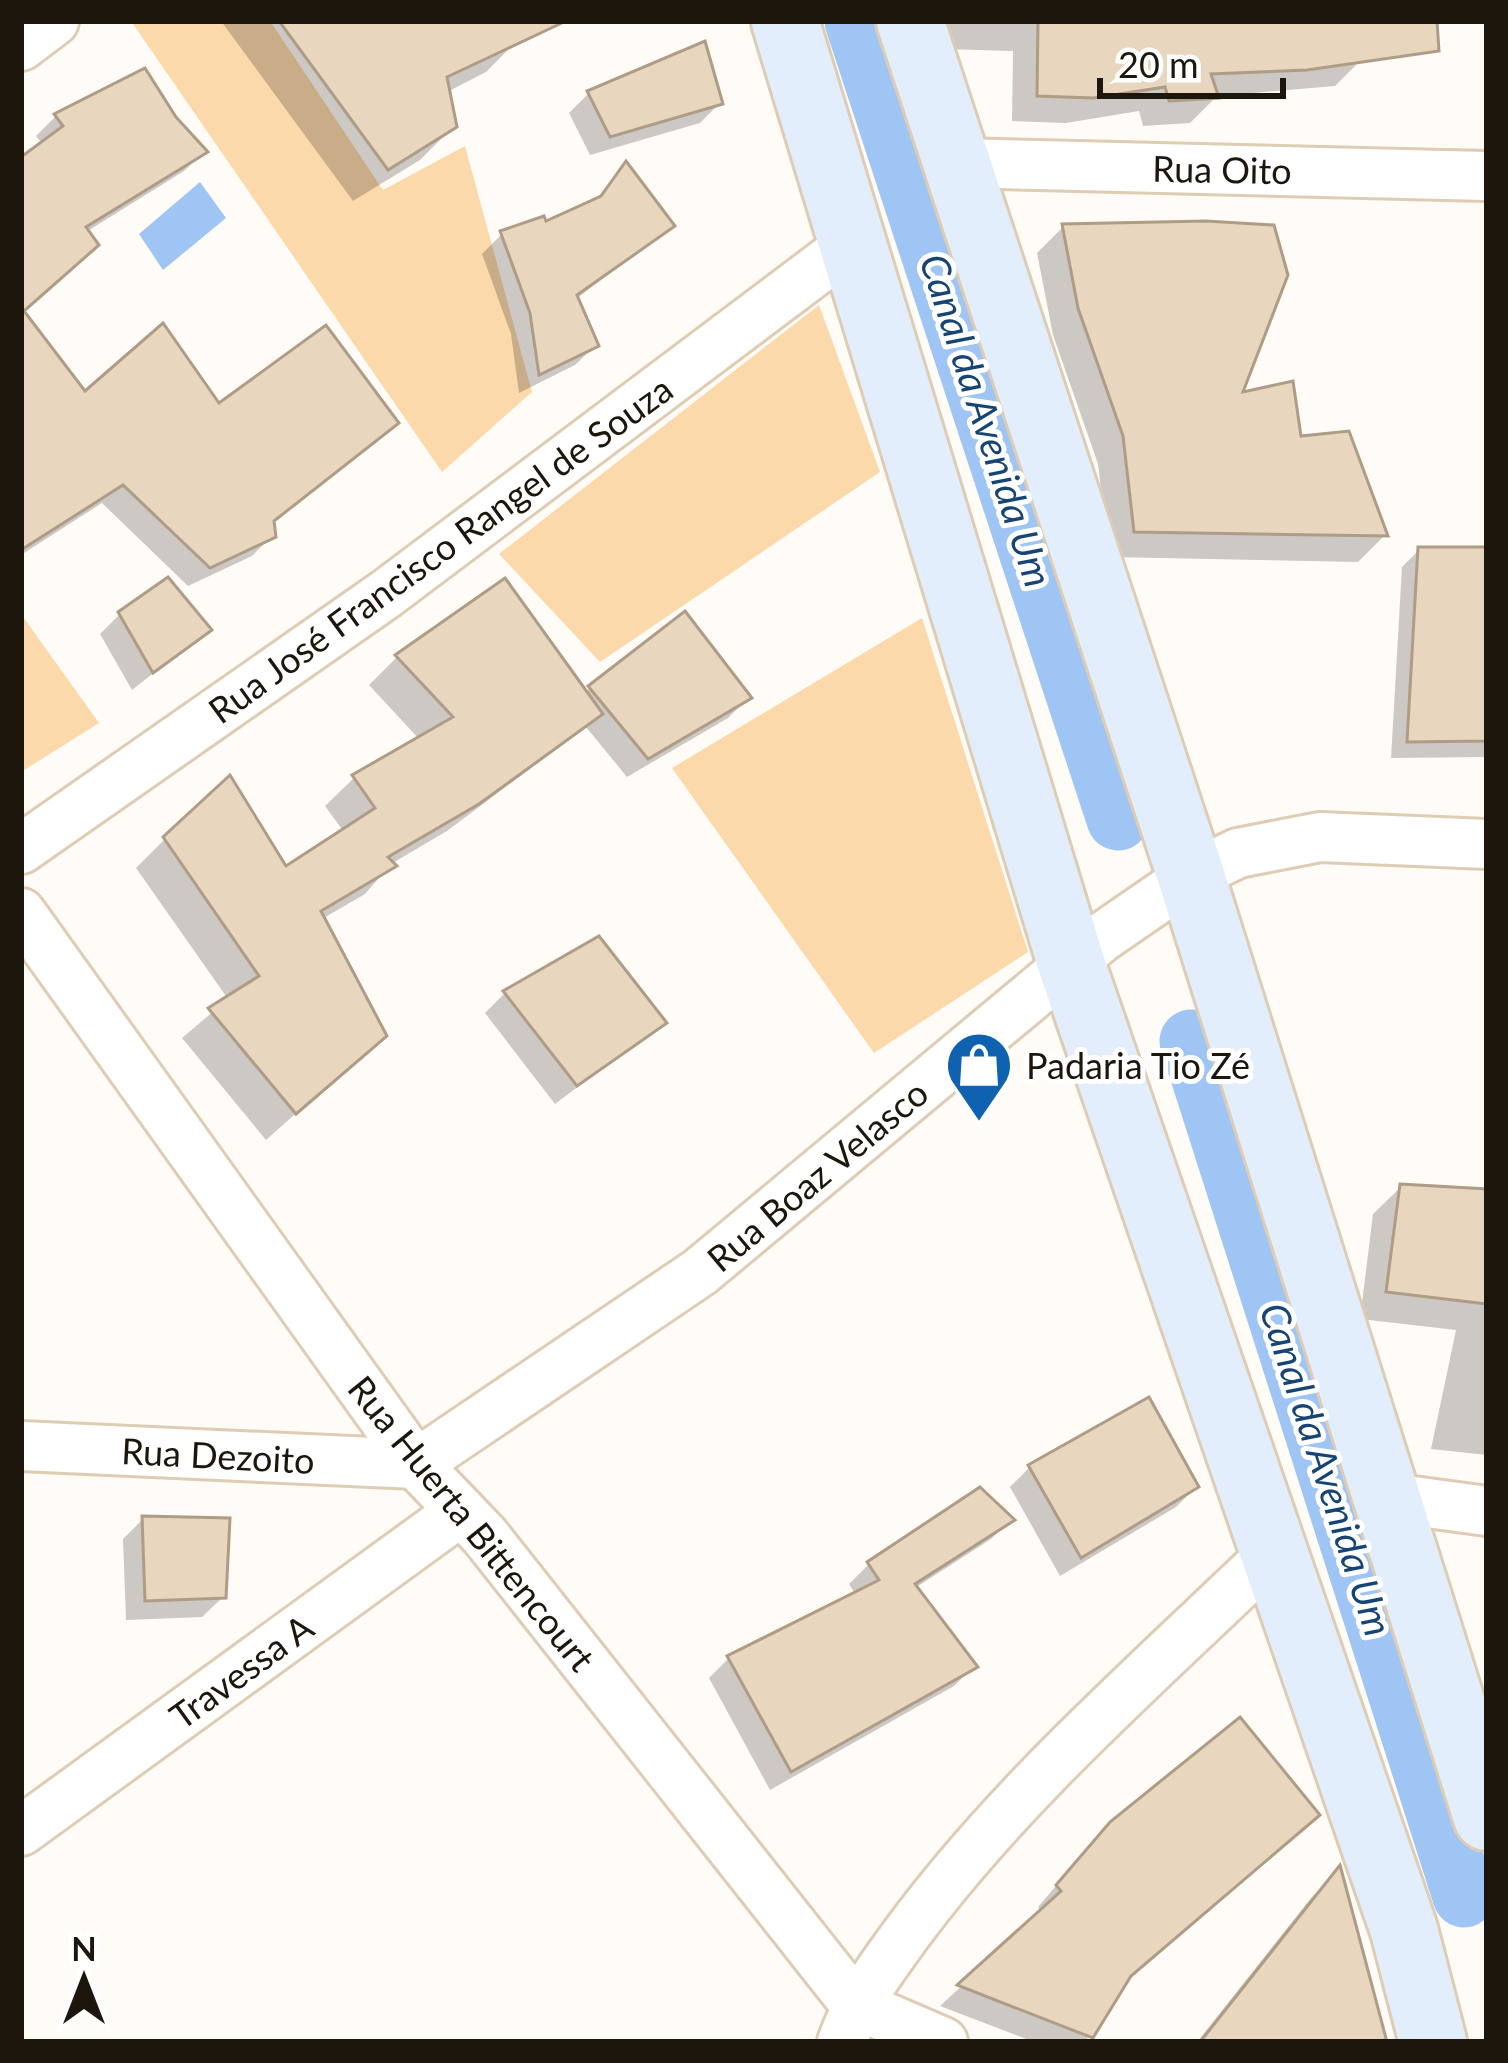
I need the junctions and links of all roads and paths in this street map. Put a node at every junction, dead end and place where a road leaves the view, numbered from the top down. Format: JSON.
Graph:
{"nodes":[{"id":1,"x":54,"y":21,"type":"edge"},
{"id":2,"x":785,"y":21,"type":"edge"},
{"id":3,"x":910,"y":21,"type":"edge"},
{"id":4,"x":21,"y":46,"type":"edge"},
{"id":5,"x":958,"y":163,"type":"junction"},
{"id":6,"x":1487,"y":176,"type":"edge"},
{"id":7,"x":854,"y":242,"type":"junction"},
{"id":8,"x":1487,"y":844,"type":"edge"},
{"id":9,"x":21,"y":849,"type":"edge"},
{"id":10,"x":1168,"y":892,"type":"junction"},
{"id":11,"x":21,"y":913,"type":"edge"},
{"id":12,"x":1086,"y":951,"type":"junction"},
{"id":13,"x":21,"y":1446,"type":"edge"},
{"id":14,"x":416,"y":1464,"type":"junction"},
{"id":15,"x":1383,"y":1497,"type":"junction"},
{"id":16,"x":461,"y":1510,"type":"junction"},
{"id":17,"x":1487,"y":1511,"type":"edge"},
{"id":18,"x":1276,"y":1550,"type":"junction"},
{"id":19,"x":1487,"y":1817,"type":"edge"},
{"id":20,"x":21,"y":1832,"type":"edge"},
{"id":21,"x":848,"y":2023,"type":"edge"},
{"id":22,"x":943,"y":2042,"type":"edge"},
{"id":23,"x":1433,"y":2042,"type":"edge"}],
"edges":[{"from":1,"to":4,"type":"street"},
{"from":2,"to":7,"type":"street"},
{"from":3,"to":5,"type":"street"},
{"from":5,"to":6,"type":"street","name":"Rua Oito"},
{"from":5,"to":10,"type":"street"},
{"from":7,"to":9,"type":"street","name":"Rua José Francisco Rangel de Souza"},
{"from":7,"to":12,"type":"street"},
{"from":8,"to":10,"type":"street","name":"Rua Boaz Velasco"},
{"from":10,"to":12,"type":"street","name":"Rua Boaz Velasco"},
{"from":10,"to":15,"type":"street"},
{"from":11,"to":14,"type":"street","name":"Rua Huerta Bittencourt"},
{"from":12,"to":14,"type":"street","name":"Rua Boaz Velasco"},
{"from":12,"to":18,"type":"street"},
{"from":13,"to":14,"type":"street","name":"Rua Dezoito"},
{"from":14,"to":16,"type":"street","name":"Rua Huerta Bittencourt"},
{"from":15,"to":17,"type":"street"},
{"from":15,"to":19,"type":"street"},
{"from":16,"to":20,"type":"street","name":"Travessa A"},
{"from":16,"to":21,"type":"street","name":"Rua Huerta Bittencourt"},
{"from":18,"to":21,"type":"street"},
{"from":18,"to":23,"type":"street"},
{"from":21,"to":22,"type":"street"}]}
